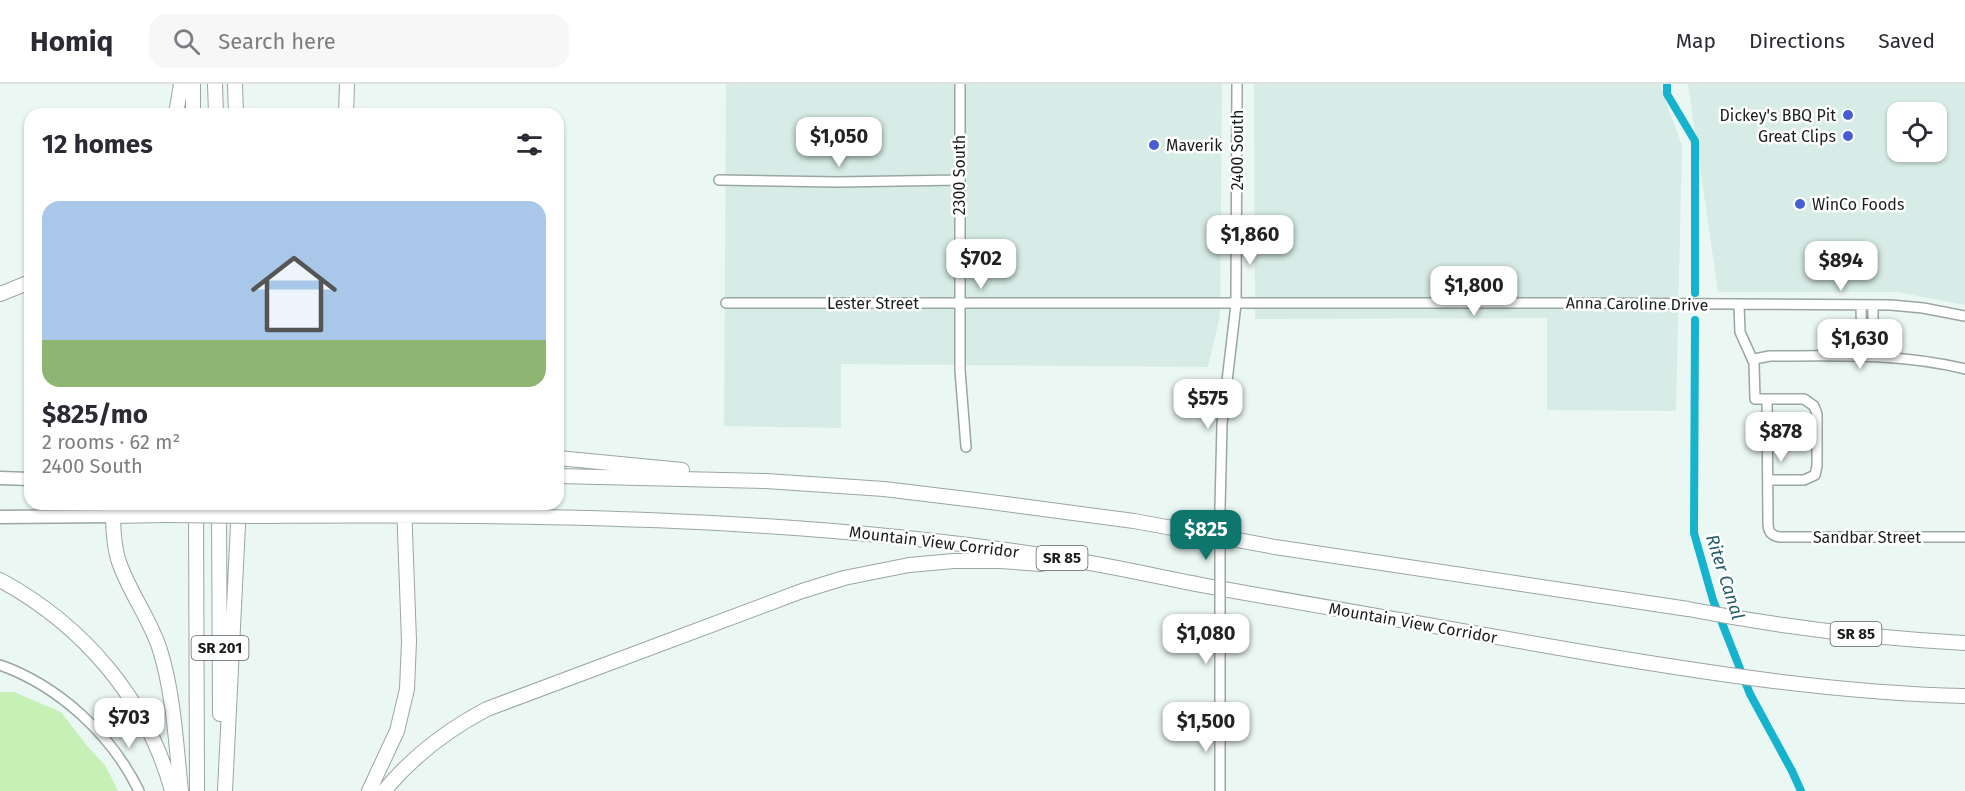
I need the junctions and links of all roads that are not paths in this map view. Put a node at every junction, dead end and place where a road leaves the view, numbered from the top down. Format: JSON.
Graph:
{"nodes":[{"id":1,"x":181,"y":84,"type":"edge"},
{"id":2,"x":193,"y":84,"type":"edge"},
{"id":3,"x":215,"y":84,"type":"edge"},
{"id":4,"x":235,"y":84,"type":"edge"},
{"id":5,"x":347,"y":84,"type":"edge"},
{"id":6,"x":960,"y":84,"type":"edge"},
{"id":7,"x":1237,"y":84,"type":"edge"},
{"id":8,"x":177,"y":108,"type":"edge"},
{"id":9,"x":193,"y":108,"type":"edge"},
{"id":10,"x":216,"y":108,"type":"edge"},
{"id":11,"x":236,"y":108,"type":"edge"},
{"id":12,"x":346,"y":108,"type":"edge"},
{"id":13,"x":719,"y":180,"type":"dead end"},
{"id":14,"x":959,"y":180,"type":"junction"},
{"id":15,"x":24,"y":284,"type":"edge"},
{"id":16,"x":0,"y":294,"type":"edge"},
{"id":17,"x":726,"y":303,"type":"dead end"},
{"id":18,"x":959,"y":303,"type":"junction"},
{"id":19,"x":1236,"y":304,"type":"junction"},
{"id":20,"x":1739,"y":305,"type":"junction"},
{"id":21,"x":1862,"y":305,"type":"junction"},
{"id":22,"x":1873,"y":305,"type":"junction"},
{"id":23,"x":1965,"y":316,"type":"edge"},
{"id":24,"x":1862,"y":356,"type":"junction"},
{"id":25,"x":1873,"y":356,"type":"junction"},
{"id":26,"x":1754,"y":359,"type":"junction"},
{"id":27,"x":1965,"y":369,"type":"edge"},
{"id":28,"x":1767,"y":399,"type":"junction"},
{"id":29,"x":966,"y":447,"type":"dead end"},
{"id":30,"x":564,"y":459,"type":"edge"},
{"id":31,"x":564,"y":476,"type":"edge"},
{"id":32,"x":0,"y":478,"type":"edge"},
{"id":33,"x":24,"y":479,"type":"edge"},
{"id":34,"x":1767,"y":480,"type":"junction"},
{"id":35,"x":884,"y":489,"type":"junction"},
{"id":36,"x":113,"y":510,"type":"edge"},
{"id":37,"x":196,"y":510,"type":"edge"},
{"id":38,"x":219,"y":510,"type":"edge"},
{"id":39,"x":239,"y":510,"type":"edge"},
{"id":40,"x":384,"y":510,"type":"edge"},
{"id":41,"x":404,"y":510,"type":"edge"},
{"id":42,"x":429,"y":510,"type":"edge"},
{"id":43,"x":0,"y":517,"type":"edge"},
{"id":44,"x":1965,"y":537,"type":"edge"},
{"id":45,"x":1152,"y":576,"type":"junction"},
{"id":46,"x":0,"y":580,"type":"edge"},
{"id":47,"x":1965,"y":643,"type":"edge"},
{"id":48,"x":0,"y":665,"type":"edge"},
{"id":49,"x":1965,"y":696,"type":"edge"},
{"id":50,"x":139,"y":791,"type":"edge"},
{"id":51,"x":172,"y":791,"type":"edge"},
{"id":52,"x":181,"y":791,"type":"edge"},
{"id":53,"x":197,"y":791,"type":"edge"},
{"id":54,"x":223,"y":791,"type":"edge"},
{"id":55,"x":369,"y":791,"type":"edge"},
{"id":56,"x":384,"y":791,"type":"edge"},
{"id":57,"x":1220,"y":791,"type":"edge"}],
"edges":[{"from":1,"to":8,"type":"highway"},
{"from":2,"to":9,"type":"highway"},
{"from":3,"to":10,"type":"highway"},
{"from":4,"to":11,"type":"highway"},
{"from":5,"to":12,"type":"highway"},
{"from":6,"to":14,"type":"street","name":"2300 South"},
{"from":7,"to":19,"type":"street","name":"2400 South"},
{"from":13,"to":14,"type":"street"},
{"from":14,"to":18,"type":"street","name":"2300 South"},
{"from":15,"to":16,"type":"highway"},
{"from":17,"to":18,"type":"street","name":"Lester Street"},
{"from":18,"to":19,"type":"street","name":"Lester Street"},
{"from":18,"to":29,"type":"street","name":"2300 South"},
{"from":19,"to":20,"type":"street","name":"Anna Caroline Drive"},
{"from":19,"to":57,"type":"street","name":"2400 South","bridge":true},
{"from":20,"to":21,"type":"street","name":"Anna Caroline Drive"},
{"from":20,"to":26,"type":"street"},
{"from":21,"to":22,"type":"street","name":"Anna Caroline Drive"},
{"from":21,"to":24,"type":"street"},
{"from":22,"to":23,"type":"street","name":"Anna Caroline Drive"},
{"from":22,"to":25,"type":"street"},
{"from":24,"to":25,"type":"street"},
{"from":24,"to":26,"type":"street"},
{"from":25,"to":27,"type":"street"},
{"from":26,"to":28,"type":"street"},
{"from":28,"to":34,"type":"street"},
{"from":28,"to":34,"type":"street"},
{"from":30,"to":35,"type":"highway"},
{"from":31,"to":35,"type":"highway","number":"SR 85"},
{"from":32,"to":33,"type":"main road"},
{"from":34,"to":44,"type":"street","name":"Sandbar Street"},
{"from":35,"to":47,"type":"highway","number":"SR 85"},
{"from":36,"to":40,"type":"highway","name":"Mountain View Corridor","number":"SR 85","bridge":true},
{"from":36,"to":43,"type":"main road","name":"Mountain View Corridor","number":"SR 85"},
{"from":36,"to":52,"type":"highway"},
{"from":37,"to":53,"type":"highway","number":"SR 201"},
{"from":38,"to":54,"type":"highway","number":"SR 201"},
{"from":39,"to":54,"type":"highway"},
{"from":41,"to":55,"type":"highway"},
{"from":42,"to":45,"type":"highway","name":"Mountain View Corridor","number":"SR 85"},
{"from":45,"to":49,"type":"highway","name":"Mountain View Corridor","number":"SR 85"},
{"from":45,"to":56,"type":"highway"},
{"from":46,"to":51,"type":"highway"},
{"from":48,"to":50,"type":"street"}]}
